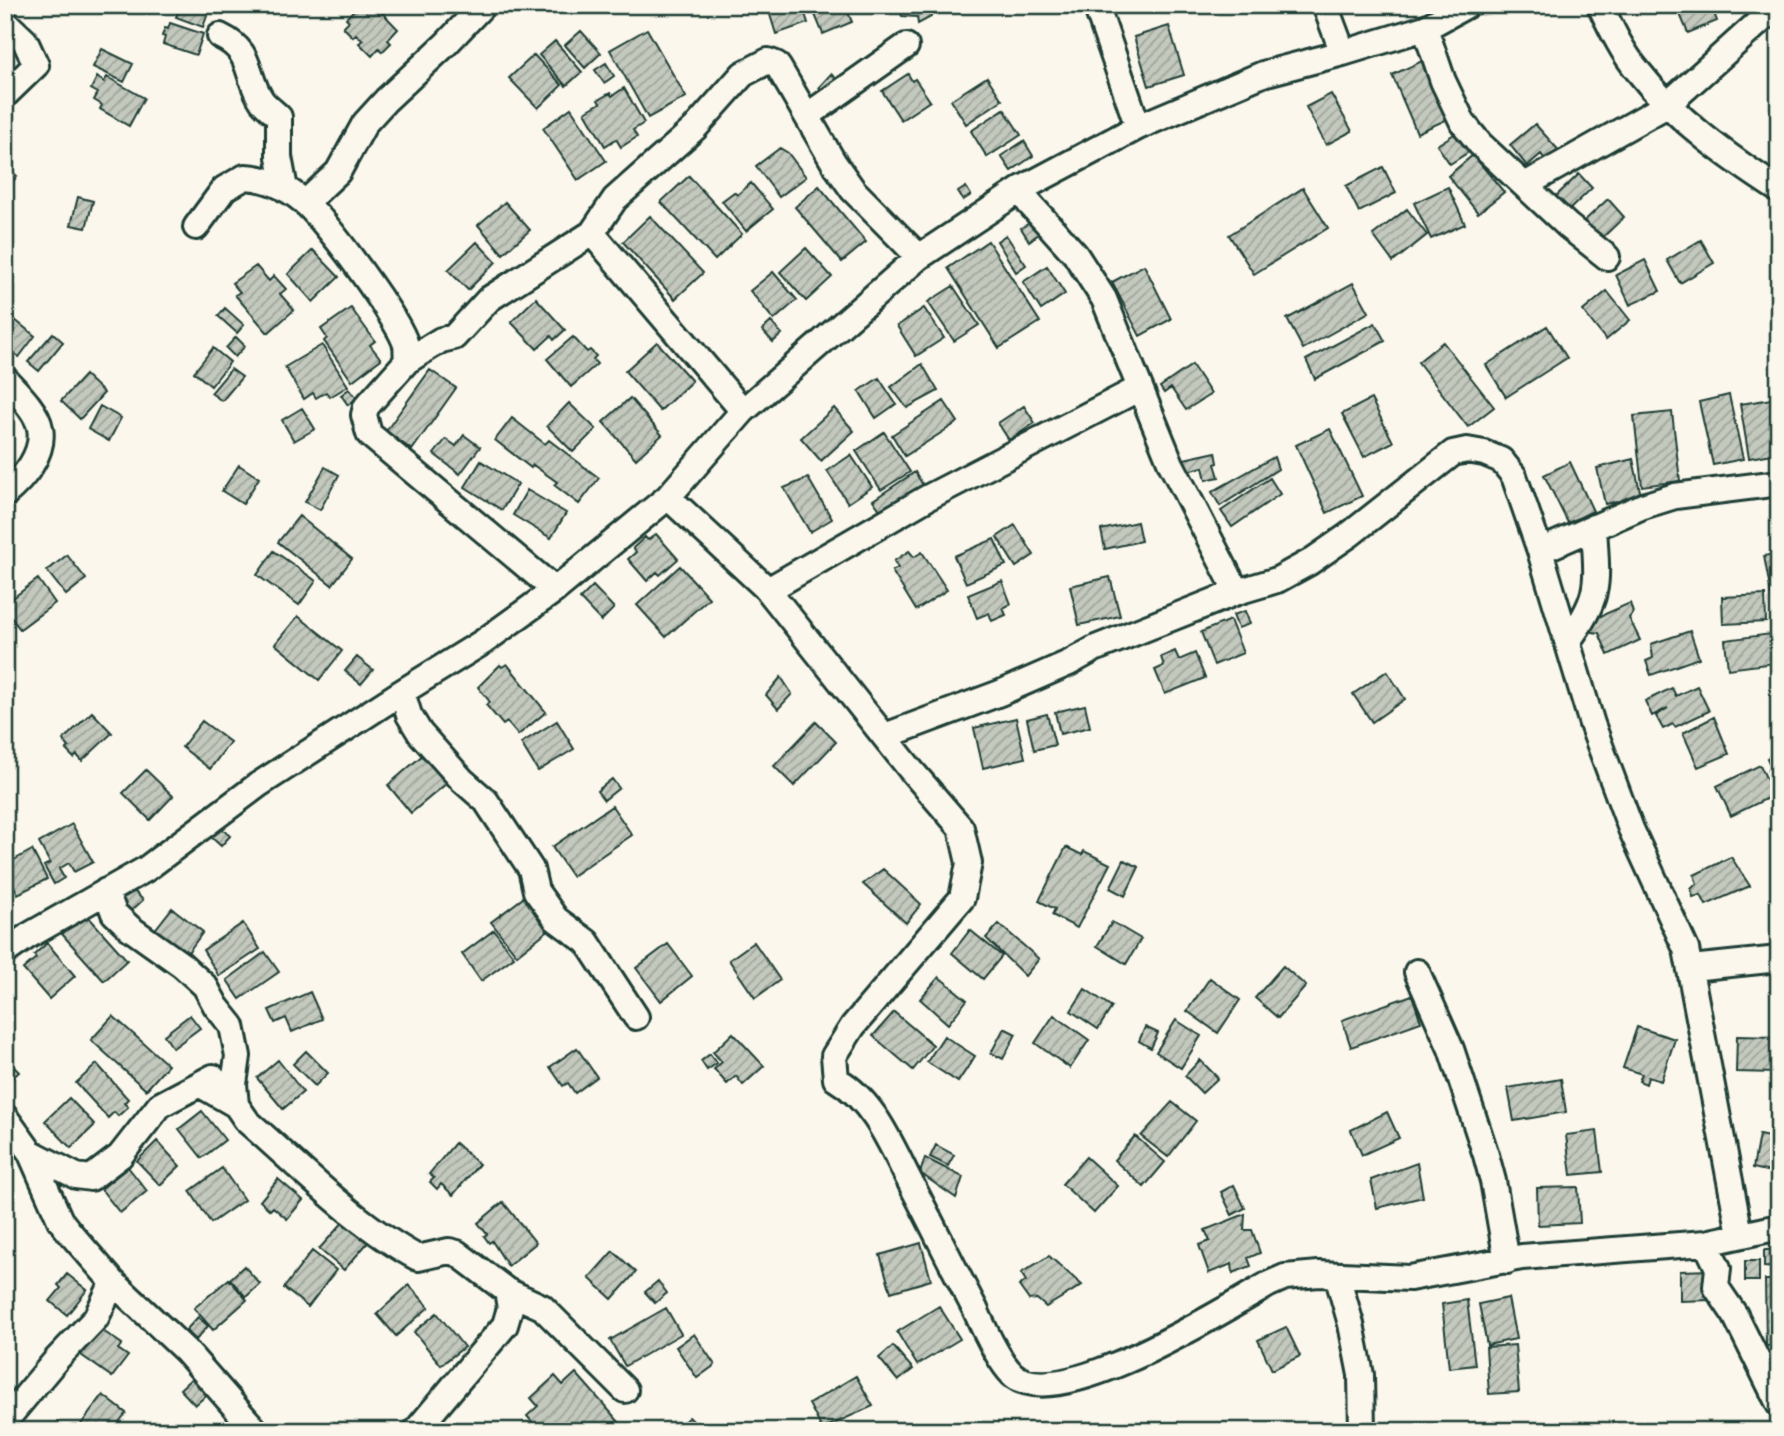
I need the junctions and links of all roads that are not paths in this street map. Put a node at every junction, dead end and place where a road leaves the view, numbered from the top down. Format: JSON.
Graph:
{"nodes":[{"id":1,"x":483,"y":5,"type":"edge"},
{"id":2,"x":1096,"y":5,"type":"edge"},
{"id":3,"x":1325,"y":5,"type":"edge"},
{"id":4,"x":1466,"y":5,"type":"edge"},
{"id":5,"x":1600,"y":5,"type":"edge"},
{"id":6,"x":1778,"y":5,"type":"edge"},
{"id":7,"x":5,"y":22,"type":"edge"},
{"id":8,"x":1424,"y":28,"type":"junction"},
{"id":9,"x":220,"y":36,"type":"dead end"},
{"id":10,"x":906,"y":46,"type":"dead end"},
{"id":11,"x":1343,"y":53,"type":"junction"},
{"id":12,"x":5,"y":95,"type":"edge"},
{"id":13,"x":1667,"y":105,"type":"junction"},
{"id":14,"x":807,"y":116,"type":"junction"},
{"id":15,"x":1138,"y":127,"type":"junction"},
{"id":16,"x":1525,"y":185,"type":"junction"},
{"id":17,"x":1023,"y":188,"type":"junction"},
{"id":18,"x":1779,"y":190,"type":"edge"},
{"id":19,"x":295,"y":196,"type":"junction"},
{"id":20,"x":196,"y":227,"type":"dead end"},
{"id":21,"x":592,"y":233,"type":"junction"},
{"id":22,"x":919,"y":257,"type":"junction"},
{"id":23,"x":1607,"y":257,"type":"dead end"},
{"id":24,"x":407,"y":361,"type":"junction"},
{"id":25,"x":5,"y":379,"type":"edge"},
{"id":26,"x":1140,"y":388,"type":"junction"},
{"id":27,"x":743,"y":411,"type":"junction"},
{"id":28,"x":1779,"y":483,"type":"edge"},
{"id":29,"x":5,"y":494,"type":"edge"},
{"id":30,"x":668,"y":498,"type":"junction"},
{"id":31,"x":1594,"y":527,"type":"junction"},
{"id":32,"x":1540,"y":551,"type":"junction"},
{"id":33,"x":555,"y":590,"type":"junction"},
{"id":34,"x":768,"y":590,"type":"junction"},
{"id":35,"x":1237,"y":592,"type":"junction"},
{"id":36,"x":1567,"y":641,"type":"junction"},
{"id":37,"x":402,"y":692,"type":"junction"},
{"id":38,"x":885,"y":736,"type":"junction"},
{"id":39,"x":106,"y":891,"type":"junction"},
{"id":40,"x":5,"y":953,"type":"edge"},
{"id":41,"x":1779,"y":959,"type":"edge"},
{"id":42,"x":1691,"y":968,"type":"junction"},
{"id":43,"x":1417,"y":972,"type":"dead end"},
{"id":44,"x":636,"y":1017,"type":"dead end"},
{"id":45,"x":238,"y":1056,"type":"junction"},
{"id":46,"x":201,"y":1085,"type":"junction"},
{"id":47,"x":236,"y":1105,"type":"junction"},
{"id":48,"x":5,"y":1116,"type":"edge"},
{"id":49,"x":30,"y":1152,"type":"junction"},
{"id":50,"x":1779,"y":1227,"type":"edge"},
{"id":51,"x":1740,"y":1234,"type":"junction"},
{"id":52,"x":1706,"y":1243,"type":"junction"},
{"id":53,"x":1507,"y":1261,"type":"junction"},
{"id":54,"x":1337,"y":1275,"type":"junction"},
{"id":55,"x":113,"y":1282,"type":"junction"},
{"id":56,"x":507,"y":1291,"type":"junction"},
{"id":57,"x":625,"y":1390,"type":"dead end"},
{"id":58,"x":1779,"y":1404,"type":"edge"},
{"id":59,"x":5,"y":1421,"type":"edge"},
{"id":60,"x":256,"y":1431,"type":"edge"},
{"id":61,"x":416,"y":1431,"type":"edge"},
{"id":62,"x":1362,"y":1431,"type":"edge"}],
"edges":[{"from":1,"to":19,"type":"street"},
{"from":2,"to":15,"type":"street"},
{"from":3,"to":11,"type":"street"},
{"from":4,"to":8,"type":"street"},
{"from":5,"to":13,"type":"street"},
{"from":6,"to":13,"type":"street"},
{"from":7,"to":12,"type":"street"},
{"from":8,"to":11,"type":"street"},
{"from":8,"to":16,"type":"street"},
{"from":9,"to":19,"type":"street"},
{"from":10,"to":14,"type":"street"},
{"from":11,"to":15,"type":"street"},
{"from":13,"to":16,"type":"street"},
{"from":13,"to":18,"type":"street"},
{"from":14,"to":21,"type":"street"},
{"from":14,"to":22,"type":"street"},
{"from":15,"to":17,"type":"street"},
{"from":16,"to":23,"type":"street"},
{"from":17,"to":22,"type":"street"},
{"from":17,"to":26,"type":"street"},
{"from":19,"to":20,"type":"street"},
{"from":19,"to":24,"type":"street"},
{"from":21,"to":24,"type":"street"},
{"from":21,"to":27,"type":"street"},
{"from":22,"to":27,"type":"street"},
{"from":24,"to":33,"type":"street"},
{"from":25,"to":29,"type":"street"},
{"from":26,"to":34,"type":"street"},
{"from":26,"to":35,"type":"street"},
{"from":27,"to":30,"type":"street"},
{"from":28,"to":31,"type":"street"},
{"from":30,"to":33,"type":"street"},
{"from":30,"to":34,"type":"street"},
{"from":31,"to":32,"type":"street"},
{"from":31,"to":36,"type":"street"},
{"from":32,"to":35,"type":"street"},
{"from":32,"to":36,"type":"street"},
{"from":33,"to":37,"type":"street"},
{"from":34,"to":38,"type":"street"},
{"from":35,"to":38,"type":"street"},
{"from":36,"to":42,"type":"street"},
{"from":37,"to":39,"type":"street"},
{"from":37,"to":44,"type":"street"},
{"from":38,"to":54,"type":"street"},
{"from":39,"to":40,"type":"street"},
{"from":39,"to":45,"type":"street"},
{"from":41,"to":42,"type":"street"},
{"from":42,"to":51,"type":"street"},
{"from":43,"to":53,"type":"street"},
{"from":45,"to":46,"type":"street"},
{"from":45,"to":47,"type":"street"},
{"from":46,"to":47,"type":"street"},
{"from":46,"to":49,"type":"street"},
{"from":47,"to":56,"type":"street"},
{"from":48,"to":49,"type":"street"},
{"from":49,"to":55,"type":"street"},
{"from":50,"to":51,"type":"street"},
{"from":51,"to":52,"type":"street"},
{"from":52,"to":53,"type":"street"},
{"from":52,"to":58,"type":"street"},
{"from":53,"to":54,"type":"street"},
{"from":54,"to":62,"type":"street"},
{"from":55,"to":59,"type":"street"},
{"from":55,"to":60,"type":"street"},
{"from":56,"to":57,"type":"street"},
{"from":56,"to":61,"type":"street"}]}
